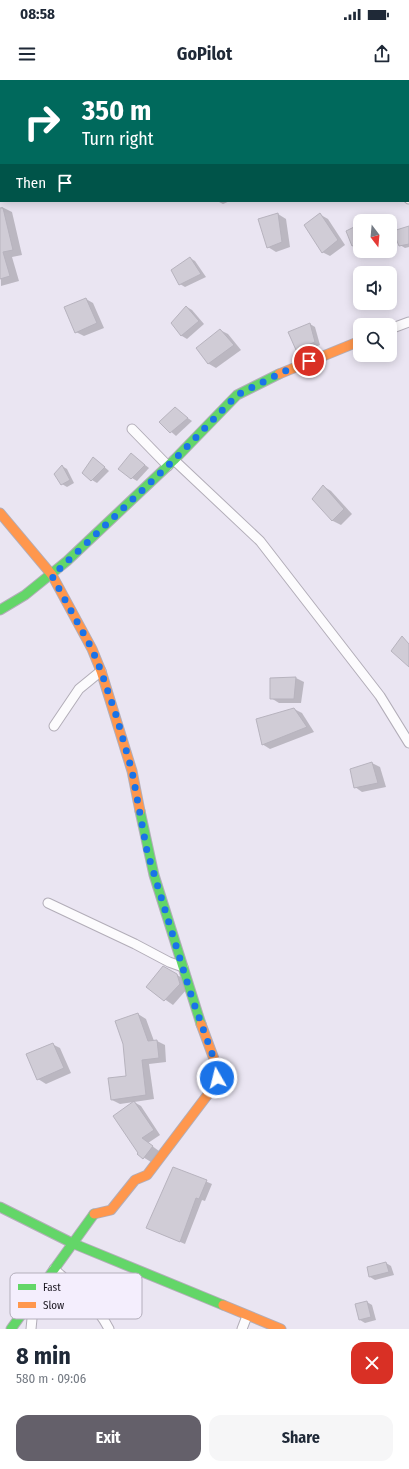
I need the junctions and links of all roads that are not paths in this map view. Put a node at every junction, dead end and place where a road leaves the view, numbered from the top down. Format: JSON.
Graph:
{"nodes":[{"id":1,"x":409,"y":322,"type":"edge"},
{"id":2,"x":397,"y":326,"type":"edge"},
{"id":3,"x":353,"y":344,"type":"edge"},
{"id":4,"x":132,"y":429,"type":"dead end"},
{"id":5,"x":171,"y":463,"type":"junction"},
{"id":6,"x":0,"y":514,"type":"edge"},
{"id":7,"x":52,"y":576,"type":"junction"},
{"id":8,"x":0,"y":610,"type":"edge"},
{"id":9,"x":101,"y":671,"type":"junction"},
{"id":10,"x":54,"y":726,"type":"dead end"},
{"id":11,"x":409,"y":743,"type":"edge"},
{"id":12,"x":48,"y":904,"type":"dead end"},
{"id":13,"x":183,"y":967,"type":"junction"},
{"id":14,"x":0,"y":1207,"type":"edge"},
{"id":15,"x":72,"y":1243,"type":"junction"},
{"id":16,"x":54,"y":1270,"type":"junction"},
{"id":17,"x":52,"y":1273,"type":"edge"},
{"id":18,"x":58,"y":1273,"type":"edge"},
{"id":19,"x":247,"y":1316,"type":"junction"},
{"id":20,"x":18,"y":1319,"type":"edge"},
{"id":21,"x":33,"y":1319,"type":"edge"},
{"id":22,"x":101,"y":1319,"type":"edge"},
{"id":23,"x":11,"y":1329,"type":"edge"},
{"id":24,"x":32,"y":1329,"type":"edge"},
{"id":25,"x":109,"y":1329,"type":"edge"},
{"id":26,"x":242,"y":1329,"type":"edge"},
{"id":27,"x":281,"y":1329,"type":"edge"}],
"edges":[{"from":1,"to":2,"type":"street"},
{"from":3,"to":5,"type":"street"},
{"from":4,"to":5,"type":"street"},
{"from":5,"to":7,"type":"street"},
{"from":5,"to":11,"type":"street"},
{"from":6,"to":7,"type":"street"},
{"from":7,"to":8,"type":"street"},
{"from":7,"to":9,"type":"street"},
{"from":9,"to":10,"type":"street"},
{"from":9,"to":13,"type":"street"},
{"from":12,"to":13,"type":"street"},
{"from":13,"to":15,"type":"street"},
{"from":14,"to":15,"type":"street"},
{"from":15,"to":16,"type":"street"},
{"from":15,"to":19,"type":"street"},
{"from":16,"to":17,"type":"street"},
{"from":16,"to":18,"type":"street"},
{"from":19,"to":26,"type":"street"},
{"from":19,"to":27,"type":"street"},
{"from":20,"to":23,"type":"street"},
{"from":21,"to":24,"type":"street"},
{"from":22,"to":25,"type":"street"}]}
